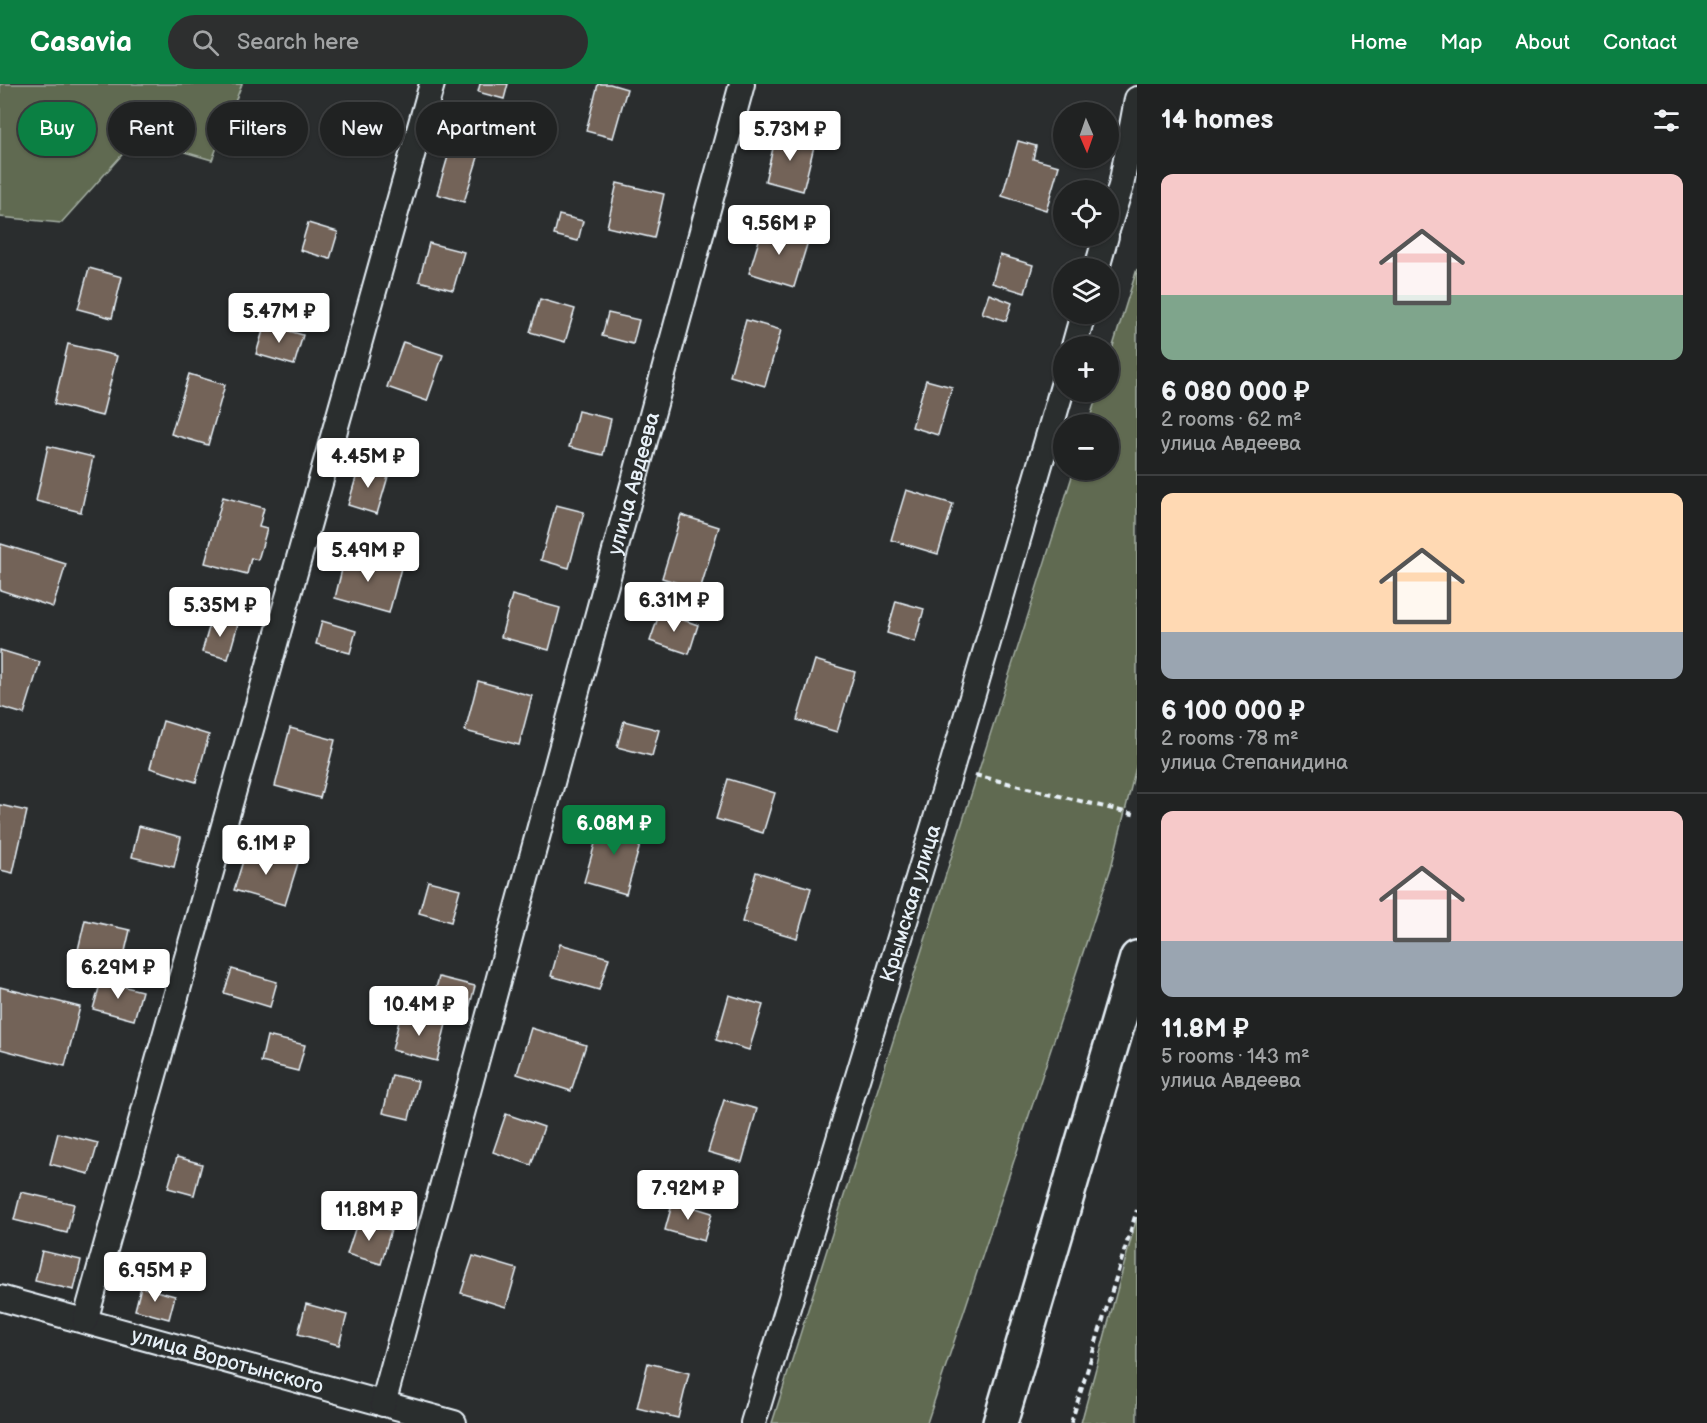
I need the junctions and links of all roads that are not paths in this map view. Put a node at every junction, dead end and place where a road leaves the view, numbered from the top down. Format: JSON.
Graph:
{"nodes":[{"id":1,"x":432,"y":84,"type":"edge"},
{"id":2,"x":742,"y":84,"type":"edge"},
{"id":3,"x":1137,"y":99,"type":"edge"},
{"id":4,"x":1119,"y":189,"type":"edge"},
{"id":5,"x":1058,"y":402,"type":"edge"},
{"id":6,"x":1137,"y":958,"type":"edge"},
{"id":7,"x":0,"y":1298,"type":"edge"},
{"id":8,"x":85,"y":1321,"type":"junction"},
{"id":9,"x":383,"y":1404,"type":"junction"},
{"id":10,"x":454,"y":1423,"type":"edge"},
{"id":11,"x":753,"y":1423,"type":"edge"},
{"id":12,"x":1000,"y":1423,"type":"edge"}],
"edges":[{"from":1,"to":8,"type":"street"},
{"from":2,"to":9,"type":"street","name":"улица Авдеева"},
{"from":3,"to":4,"type":"street"},
{"from":5,"to":11,"type":"street","name":"Крымская улица"},
{"from":6,"to":12,"type":"main road"},
{"from":7,"to":8,"type":"street","name":"улица Воротынского"},
{"from":8,"to":9,"type":"street","name":"улица Воротынского"},
{"from":9,"to":10,"type":"street","name":"улица Воротынского"}]}
